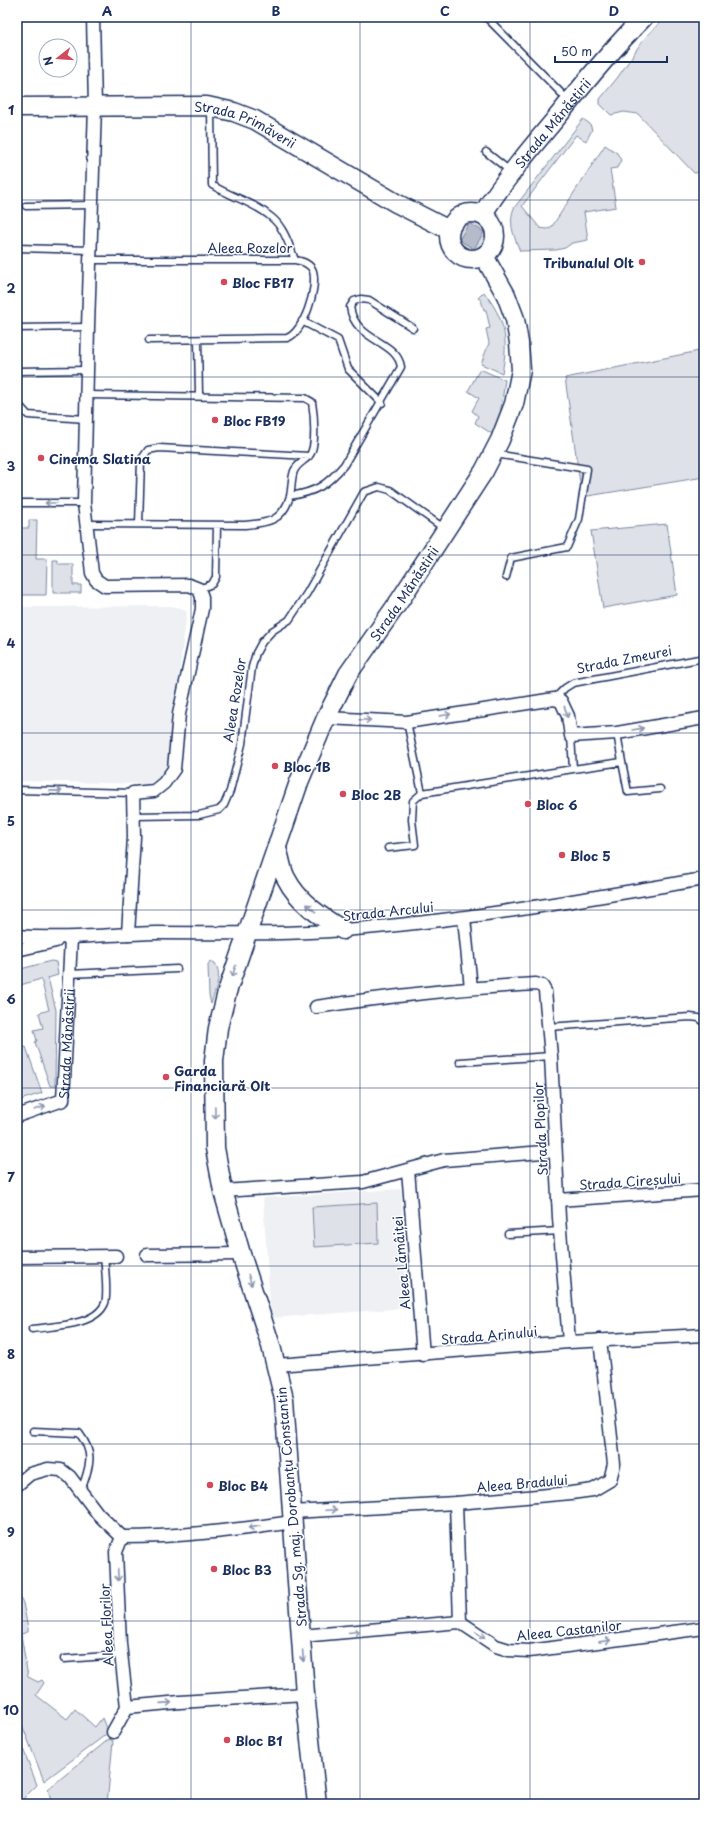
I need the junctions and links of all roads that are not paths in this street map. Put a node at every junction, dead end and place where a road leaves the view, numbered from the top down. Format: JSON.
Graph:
{"nodes":[{"id":1,"x":93,"y":17,"type":"edge"},
{"id":2,"x":486,"y":17,"type":"edge"},
{"id":3,"x":644,"y":17,"type":"edge"},
{"id":4,"x":569,"y":102,"type":"junction"},
{"id":5,"x":95,"y":106,"type":"junction"},
{"id":6,"x":17,"y":107,"type":"edge"},
{"id":7,"x":210,"y":107,"type":"junction"},
{"id":8,"x":486,"y":152,"type":"dead end"},
{"id":9,"x":512,"y":172,"type":"junction"},
{"id":10,"x":26,"y":206,"type":"dead end"},
{"id":11,"x":92,"y":206,"type":"junction"},
{"id":12,"x":482,"y":215,"type":"junction"},
{"id":13,"x":449,"y":230,"type":"junction"},
{"id":14,"x":17,"y":248,"type":"edge"},
{"id":15,"x":91,"y":255,"type":"junction"},
{"id":16,"x":484,"y":256,"type":"junction"},
{"id":17,"x":295,"y":260,"type":"junction"},
{"id":18,"x":302,"y":321,"type":"junction"},
{"id":19,"x":88,"y":327,"type":"junction"},
{"id":20,"x":17,"y":328,"type":"edge"},
{"id":21,"x":413,"y":328,"type":"dead end"},
{"id":22,"x":150,"y":340,"type":"dead end"},
{"id":23,"x":198,"y":340,"type":"junction"},
{"id":24,"x":87,"y":370,"type":"junction"},
{"id":25,"x":17,"y":371,"type":"edge"},
{"id":26,"x":87,"y":395,"type":"junction"},
{"id":27,"x":199,"y":395,"type":"junction"},
{"id":28,"x":382,"y":403,"type":"junction"},
{"id":29,"x":17,"y":405,"type":"edge"},
{"id":30,"x":86,"y":419,"type":"junction"},
{"id":31,"x":493,"y":454,"type":"junction"},
{"id":32,"x":309,"y":456,"type":"junction"},
{"id":33,"x":290,"y":496,"type":"junction"},
{"id":34,"x":17,"y":503,"type":"edge"},
{"id":35,"x":84,"y":503,"type":"junction"},
{"id":36,"x":86,"y":524,"type":"junction"},
{"id":37,"x":139,"y":524,"type":"junction"},
{"id":38,"x":217,"y":525,"type":"junction"},
{"id":39,"x":446,"y":530,"type":"junction"},
{"id":40,"x":506,"y":577,"type":"dead end"},
{"id":41,"x":199,"y":589,"type":"junction"},
{"id":42,"x":704,"y":658,"type":"edge"},
{"id":43,"x":554,"y":699,"type":"junction"},
{"id":44,"x":326,"y":718,"type":"junction"},
{"id":45,"x":704,"y":718,"type":"edge"},
{"id":46,"x":407,"y":722,"type":"junction"},
{"id":47,"x":617,"y":733,"type":"junction"},
{"id":48,"x":571,"y":736,"type":"junction"},
{"id":49,"x":622,"y":762,"type":"junction"},
{"id":50,"x":573,"y":769,"type":"junction"},
{"id":51,"x":660,"y":789,"type":"dead end"},
{"id":52,"x":17,"y":790,"type":"edge"},
{"id":53,"x":134,"y":793,"type":"junction"},
{"id":54,"x":422,"y":793,"type":"junction"},
{"id":55,"x":134,"y":816,"type":"junction"},
{"id":56,"x":388,"y":848,"type":"dead end"},
{"id":57,"x":277,"y":849,"type":"junction"},
{"id":58,"x":704,"y":879,"type":"edge"},
{"id":59,"x":464,"y":918,"type":"junction"},
{"id":60,"x":343,"y":930,"type":"junction"},
{"id":61,"x":128,"y":934,"type":"junction"},
{"id":62,"x":246,"y":934,"type":"junction"},
{"id":63,"x":17,"y":936,"type":"edge"},
{"id":64,"x":71,"y":938,"type":"junction"},
{"id":65,"x":17,"y":950,"type":"edge"},
{"id":66,"x":177,"y":969,"type":"dead end"},
{"id":67,"x":69,"y":974,"type":"junction"},
{"id":68,"x":471,"y":988,"type":"junction"},
{"id":69,"x":316,"y":1007,"type":"dead end"},
{"id":70,"x":704,"y":1022,"type":"edge"},
{"id":71,"x":548,"y":1027,"type":"junction"},
{"id":72,"x":551,"y":1056,"type":"junction"},
{"id":73,"x":460,"y":1062,"type":"dead end"},
{"id":74,"x":17,"y":1116,"type":"edge"},
{"id":75,"x":555,"y":1152,"type":"junction"},
{"id":76,"x":408,"y":1170,"type":"junction"},
{"id":77,"x":704,"y":1190,"type":"edge"},
{"id":78,"x":223,"y":1191,"type":"junction"},
{"id":79,"x":558,"y":1200,"type":"junction"},
{"id":80,"x":560,"y":1231,"type":"junction"},
{"id":81,"x":508,"y":1234,"type":"dead end"},
{"id":82,"x":241,"y":1254,"type":"junction"},
{"id":83,"x":147,"y":1255,"type":"dead end"},
{"id":84,"x":110,"y":1256,"type":"joint"},
{"id":85,"x":17,"y":1257,"type":"edge"},
{"id":86,"x":32,"y":1329,"type":"dead end"},
{"id":87,"x":704,"y":1335,"type":"edge"},
{"id":88,"x":600,"y":1340,"type":"junction"},
{"id":89,"x":568,"y":1342,"type":"junction"},
{"id":90,"x":423,"y":1355,"type":"junction"},
{"id":91,"x":277,"y":1366,"type":"junction"},
{"id":92,"x":33,"y":1431,"type":"dead end"},
{"id":93,"x":17,"y":1484,"type":"edge"},
{"id":94,"x":81,"y":1491,"type":"junction"},
{"id":95,"x":456,"y":1503,"type":"junction"},
{"id":96,"x":292,"y":1517,"type":"junction"},
{"id":97,"x":122,"y":1537,"type":"junction"},
{"id":98,"x":460,"y":1622,"type":"junction"},
{"id":99,"x":704,"y":1628,"type":"edge"},
{"id":100,"x":301,"y":1636,"type":"junction"},
{"id":101,"x":121,"y":1655,"type":"junction"},
{"id":102,"x":64,"y":1659,"type":"dead end"},
{"id":103,"x":305,"y":1694,"type":"junction"},
{"id":104,"x":127,"y":1707,"type":"junction"},
{"id":105,"x":112,"y":1732,"type":"dead end"},
{"id":106,"x":317,"y":1804,"type":"edge"}],
"edges":[{"from":1,"to":5,"type":"street"},
{"from":2,"to":4,"type":"lane"},
{"from":3,"to":4,"type":"street","name":"Strada Mănăstirii"},
{"from":4,"to":9,"type":"street","name":"Strada Mănăstirii"},
{"from":5,"to":6,"type":"street","name":"Strada Primăverii"},
{"from":5,"to":7,"type":"street","name":"Strada Primăverii"},
{"from":5,"to":11,"type":"street"},
{"from":7,"to":13,"type":"street","name":"Strada Primăverii"},
{"from":7,"to":17,"type":"lane"},
{"from":8,"to":9,"type":"lane"},
{"from":9,"to":12,"type":"street","name":"Strada Mănăstirii"},
{"from":10,"to":11,"type":"lane"},
{"from":11,"to":15,"type":"street"},
{"from":12,"to":13,"type":"street"},
{"from":12,"to":16,"type":"street"},
{"from":13,"to":16,"type":"street"},
{"from":14,"to":15,"type":"lane","name":"Aleea Rozelor"},
{"from":15,"to":17,"type":"lane","name":"Aleea Rozelor"},
{"from":15,"to":19,"type":"street"},
{"from":16,"to":31,"type":"street","name":"Strada Mănăstirii"},
{"from":17,"to":18,"type":"lane","name":"Aleea Rozelor"},
{"from":18,"to":23,"type":"lane","name":"Aleea Rozelor"},
{"from":18,"to":28,"type":"lane"},
{"from":19,"to":20,"type":"lane"},
{"from":19,"to":24,"type":"street"},
{"from":21,"to":28,"type":"lane"},
{"from":22,"to":23,"type":"lane","name":"Aleea Rozelor"},
{"from":23,"to":27,"type":"lane"},
{"from":24,"to":25,"type":"lane"},
{"from":24,"to":26,"type":"street"},
{"from":26,"to":27,"type":"lane"},
{"from":26,"to":30,"type":"street"},
{"from":27,"to":32,"type":"lane"},
{"from":28,"to":33,"type":"lane"},
{"from":29,"to":30,"type":"lane"},
{"from":30,"to":35,"type":"street"},
{"from":31,"to":39,"type":"street","name":"Strada Mănăstirii"},
{"from":31,"to":40,"type":"lane"},
{"from":32,"to":33,"type":"lane"},
{"from":32,"to":37,"type":"lane"},
{"from":33,"to":38,"type":"lane"},
{"from":35,"to":34,"type":"lane","one_way":true},
{"from":35,"to":36,"type":"street"},
{"from":36,"to":37,"type":"lane"},
{"from":36,"to":41,"type":"street"},
{"from":37,"to":38,"type":"lane"},
{"from":38,"to":41,"type":"lane"},
{"from":39,"to":44,"type":"street","name":"Strada Mănăstirii"},
{"from":39,"to":55,"type":"lane","name":"Aleea Rozelor"},
{"from":41,"to":53,"type":"street"},
{"from":42,"to":43,"type":"lane","name":"Strada Zmeurei"},
{"from":46,"to":43,"type":"street","one_way":true},
{"from":43,"to":48,"type":"street","one_way":true},
{"from":44,"to":46,"type":"street","one_way":true},
{"from":44,"to":57,"type":"street","name":"Strada Mănăstirii"},
{"from":47,"to":45,"type":"street","one_way":true},
{"from":46,"to":54,"type":"lane"},
{"from":47,"to":48,"type":"street"},
{"from":47,"to":49,"type":"lane"},
{"from":48,"to":50,"type":"lane"},
{"from":49,"to":50,"type":"lane"},
{"from":49,"to":51,"type":"lane"},
{"from":50,"to":54,"type":"lane"},
{"from":52,"to":53,"type":"lane","one_way":true},
{"from":53,"to":55,"type":"street"},
{"from":54,"to":56,"type":"lane"},
{"from":55,"to":61,"type":"street"},
{"from":60,"to":57,"type":"street","one_way":true},
{"from":57,"to":62,"type":"street","name":"Strada Mănăstirii"},
{"from":58,"to":59,"type":"street","name":"Strada Arcului"},
{"from":59,"to":60,"type":"street","name":"Strada Arcului"},
{"from":59,"to":68,"type":"street"},
{"from":60,"to":62,"type":"street","name":"Strada Arcului"},
{"from":61,"to":62,"type":"street","name":"Strada Arcului"},
{"from":61,"to":64,"type":"street","name":"Strada Arcului"},
{"from":62,"to":78,"type":"street","name":"Strada Sg. maj. Dorobanțu Constantin","one_way":true},
{"from":63,"to":64,"type":"street","name":"Strada Arcului"},
{"from":64,"to":65,"type":"street","name":"Strada Arcului"},
{"from":64,"to":67,"type":"street","name":"Strada Mănăstirii"},
{"from":66,"to":67,"type":"lane"},
{"from":74,"to":67,"type":"street","name":"Strada Mănăstirii","one_way":true},
{"from":68,"to":69,"type":"street","name":"Strada Plopilor"},
{"from":68,"to":71,"type":"street","name":"Strada Plopilor"},
{"from":70,"to":71,"type":"lane"},
{"from":71,"to":72,"type":"street","name":"Strada Plopilor"},
{"from":72,"to":73,"type":"lane"},
{"from":72,"to":75,"type":"street","name":"Strada Plopilor"},
{"from":75,"to":76,"type":"street"},
{"from":75,"to":79,"type":"street","name":"Strada Plopilor"},
{"from":76,"to":78,"type":"street"},
{"from":76,"to":90,"type":"street","name":"Aleea Lămâiței"},
{"from":77,"to":79,"type":"street","name":"Strada Cireșului"},
{"from":78,"to":82,"type":"street","name":"Strada Sg. maj. Dorobanțu Constantin"},
{"from":79,"to":80,"type":"street","name":"Strada Plopilor"},
{"from":80,"to":81,"type":"lane"},
{"from":80,"to":89,"type":"street","name":"Strada Plopilor"},
{"from":82,"to":83,"type":"street"},
{"from":82,"to":91,"type":"street","name":"Strada Sg. maj. Dorobanțu Constantin","one_way":true},
{"from":84,"to":85,"type":"street"},
{"from":84,"to":86,"type":"lane"},
{"from":87,"to":88,"type":"street","name":"Strada Arinului"},
{"from":88,"to":89,"type":"street","name":"Strada Arinului"},
{"from":88,"to":95,"type":"street","name":"Aleea Bradului"},
{"from":89,"to":90,"type":"street","name":"Strada Arinului"},
{"from":90,"to":91,"type":"street","name":"Strada Arinului"},
{"from":91,"to":96,"type":"street","name":"Strada Sg. maj. Dorobanțu Constantin"},
{"from":92,"to":94,"type":"lane"},
{"from":93,"to":94,"type":"street"},
{"from":94,"to":97,"type":"street"},
{"from":96,"to":95,"type":"street","name":"Aleea Bradului","one_way":true},
{"from":95,"to":98,"type":"street"},
{"from":96,"to":97,"type":"street","one_way":true},
{"from":96,"to":100,"type":"street","name":"Strada Sg. maj. Dorobanțu Constantin"},
{"from":97,"to":101,"type":"street","name":"Aleea Florilor","one_way":true},
{"from":98,"to":99,"type":"street","name":"Aleea Castanilor","one_way":true},
{"from":100,"to":98,"type":"street","one_way":true},
{"from":100,"to":103,"type":"street","name":"Strada Sg. maj. Dorobanțu Constantin","one_way":true},
{"from":101,"to":102,"type":"lane"},
{"from":101,"to":104,"type":"street","name":"Aleea Florilor"},
{"from":104,"to":103,"type":"street","one_way":true},
{"from":103,"to":106,"type":"street","name":"Strada Sg. maj. Dorobanțu Constantin"},
{"from":104,"to":105,"type":"street"}]}
